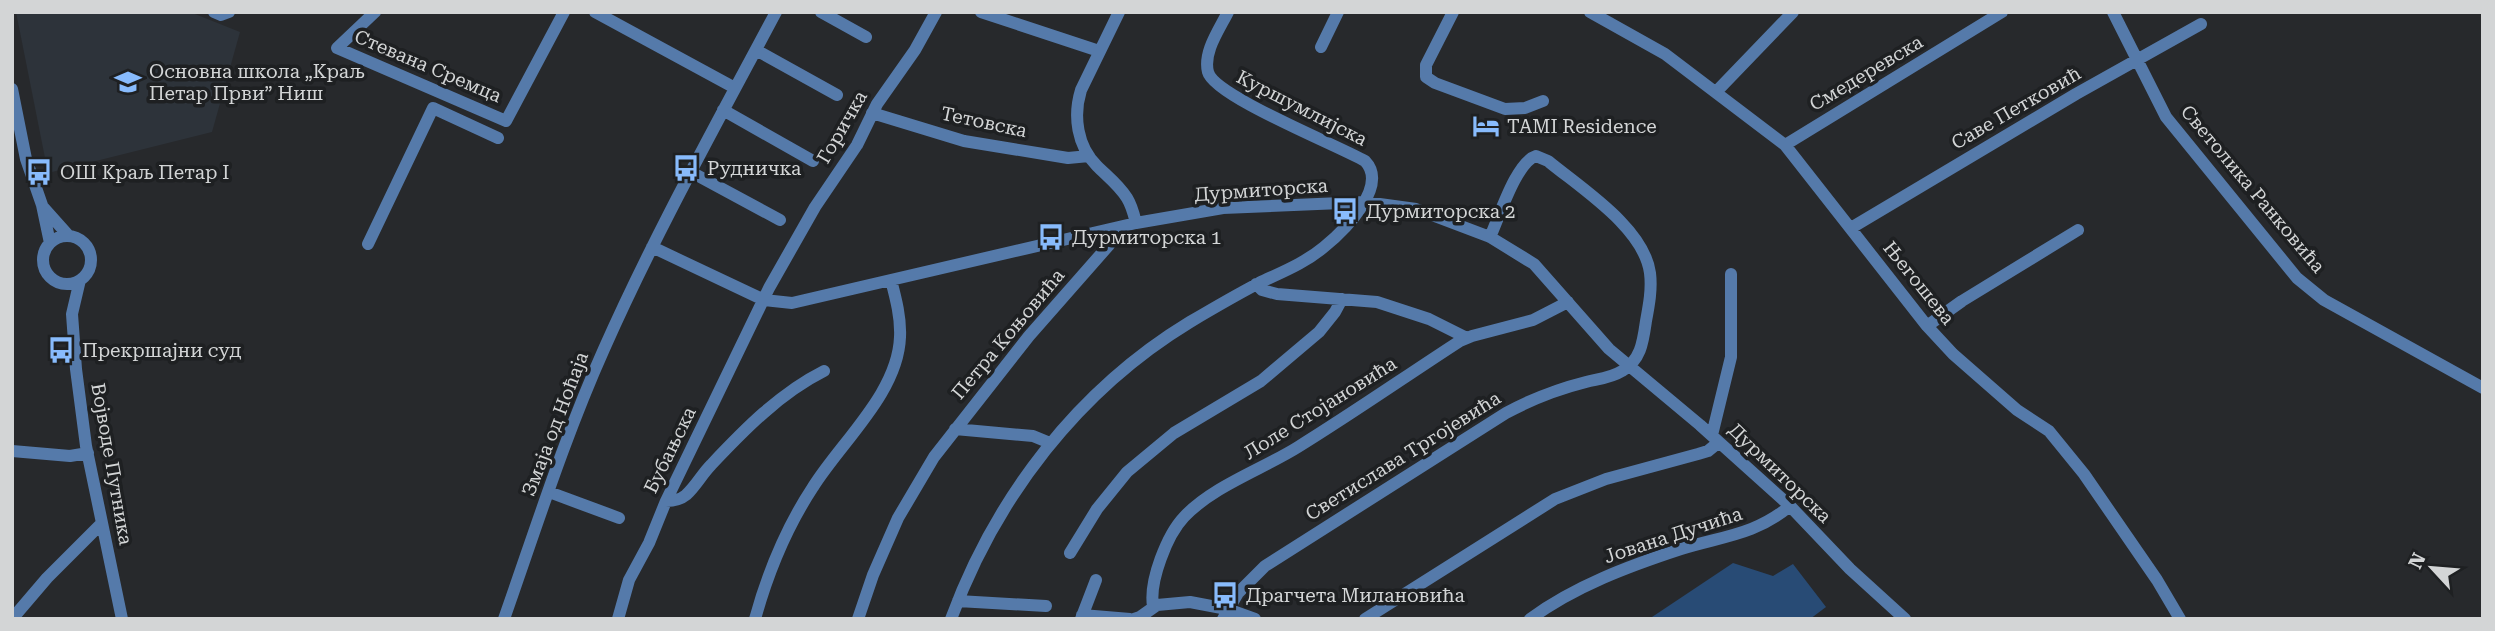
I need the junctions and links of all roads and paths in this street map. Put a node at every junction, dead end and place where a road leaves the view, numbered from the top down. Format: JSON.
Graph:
{"nodes":[{"id":1,"x":375,"y":12,"type":"edge"},
{"id":2,"x":564,"y":12,"type":"edge"},
{"id":3,"x":595,"y":12,"type":"edge"},
{"id":4,"x":776,"y":12,"type":"edge"},
{"id":5,"x":821,"y":12,"type":"edge"},
{"id":6,"x":936,"y":12,"type":"edge"},
{"id":7,"x":981,"y":12,"type":"edge"},
{"id":8,"x":1119,"y":12,"type":"edge"},
{"id":9,"x":1228,"y":12,"type":"edge"},
{"id":10,"x":1338,"y":12,"type":"edge"},
{"id":11,"x":1453,"y":12,"type":"edge"},
{"id":12,"x":1590,"y":12,"type":"edge"},
{"id":13,"x":1793,"y":12,"type":"edge"},
{"id":14,"x":2002,"y":12,"type":"edge"},
{"id":15,"x":2113,"y":12,"type":"edge"},
{"id":16,"x":2200,"y":24,"type":"dead end"},
{"id":17,"x":866,"y":37,"type":"dead end"},
{"id":18,"x":1321,"y":47,"type":"dead end"},
{"id":19,"x":756,"y":50,"type":"junction"},
{"id":20,"x":1099,"y":51,"type":"junction"},
{"id":21,"x":2136,"y":61,"type":"junction"},
{"id":22,"x":735,"y":88,"type":"junction"},
{"id":23,"x":12,"y":89,"type":"edge"},
{"id":24,"x":1716,"y":92,"type":"junction"},
{"id":25,"x":837,"y":95,"type":"dead end"},
{"id":26,"x":1543,"y":101,"type":"dead end"},
{"id":27,"x":723,"y":110,"type":"junction"},
{"id":28,"x":872,"y":113,"type":"junction"},
{"id":29,"x":498,"y":138,"type":"dead end"},
{"id":30,"x":1785,"y":145,"type":"junction"},
{"id":31,"x":1089,"y":156,"type":"junction"},
{"id":32,"x":813,"y":161,"type":"dead end"},
{"id":33,"x":691,"y":172,"type":"junction"},
{"id":34,"x":1365,"y":202,"type":"junction"},
{"id":35,"x":42,"y":205,"type":"junction"},
{"id":36,"x":780,"y":220,"type":"dead end"},
{"id":37,"x":1136,"y":223,"type":"junction"},
{"id":38,"x":1851,"y":228,"type":"junction"},
{"id":39,"x":1110,"y":230,"type":"junction"},
{"id":40,"x":2078,"y":230,"type":"dead end"},
{"id":41,"x":68,"y":235,"type":"junction"},
{"id":42,"x":1490,"y":237,"type":"junction"},
{"id":43,"x":50,"y":243,"type":"junction"},
{"id":44,"x":368,"y":244,"type":"dead end"},
{"id":45,"x":652,"y":247,"type":"junction"},
{"id":46,"x":1731,"y":274,"type":"dead end"},
{"id":47,"x":80,"y":280,"type":"junction"},
{"id":48,"x":891,"y":280,"type":"junction"},
{"id":49,"x":58,"y":282,"type":"junction"},
{"id":50,"x":1256,"y":284,"type":"junction"},
{"id":51,"x":1342,"y":299,"type":"junction"},
{"id":52,"x":764,"y":300,"type":"junction"},
{"id":53,"x":1568,"y":302,"type":"junction"},
{"id":54,"x":72,"y":314,"type":"junction"},
{"id":55,"x":1927,"y":326,"type":"junction"},
{"id":56,"x":1467,"y":338,"type":"junction"},
{"id":57,"x":1629,"y":367,"type":"junction"},
{"id":58,"x":824,"y":371,"type":"dead end"},
{"id":59,"x":2483,"y":388,"type":"edge"},
{"id":60,"x":955,"y":429,"type":"junction"},
{"id":61,"x":1715,"y":439,"type":"junction"},
{"id":62,"x":1050,"y":443,"type":"junction"},
{"id":63,"x":12,"y":451,"type":"edge"},
{"id":64,"x":88,"y":453,"type":"junction"},
{"id":65,"x":549,"y":492,"type":"junction"},
{"id":66,"x":666,"y":501,"type":"junction"},
{"id":67,"x":1790,"y":506,"type":"junction"},
{"id":68,"x":619,"y":518,"type":"dead end"},
{"id":69,"x":102,"y":524,"type":"junction"},
{"id":70,"x":1070,"y":553,"type":"dead end"},
{"id":71,"x":1096,"y":580,"type":"dead end"},
{"id":72,"x":958,"y":601,"type":"junction"},
{"id":73,"x":1046,"y":606,"type":"dead end"},
{"id":74,"x":1153,"y":606,"type":"junction"},
{"id":75,"x":1225,"y":614,"type":"edge"},
{"id":76,"x":1082,"y":617,"type":"edge"},
{"id":77,"x":12,"y":619,"type":"edge"},
{"id":78,"x":121,"y":619,"type":"edge"},
{"id":79,"x":505,"y":619,"type":"edge"},
{"id":80,"x":618,"y":619,"type":"edge"},
{"id":81,"x":755,"y":619,"type":"edge"},
{"id":82,"x":858,"y":619,"type":"edge"},
{"id":83,"x":951,"y":619,"type":"edge"},
{"id":84,"x":1132,"y":619,"type":"edge"},
{"id":85,"x":1255,"y":619,"type":"edge"},
{"id":86,"x":1366,"y":619,"type":"edge"},
{"id":87,"x":1530,"y":619,"type":"edge"},
{"id":88,"x":1905,"y":619,"type":"edge"},
{"id":89,"x":2180,"y":619,"type":"edge"}],
"edges":[{"from":1,"to":2,"type":"street","name":"Стевана Сремца"},
{"from":3,"to":22,"type":"street"},
{"from":4,"to":19,"type":"street"},
{"from":5,"to":17,"type":"street"},
{"from":6,"to":28,"type":"street","name":"Горичка"},
{"from":7,"to":20,"type":"street"},
{"from":8,"to":20,"type":"street"},
{"from":9,"to":34,"type":"street","name":"Куршумлијска"},
{"from":10,"to":18,"type":"street"},
{"from":11,"to":26,"type":"street"},
{"from":12,"to":24,"type":"street","name":"Његошева"},
{"from":13,"to":24,"type":"street"},
{"from":14,"to":30,"type":"street","name":"Смедеревска"},
{"from":15,"to":21,"type":"street","name":"Светолика Ранковића"},
{"from":16,"to":21,"type":"street","name":"Саве Петковић"},
{"from":19,"to":22,"type":"street"},
{"from":19,"to":25,"type":"street"},
{"from":20,"to":31,"type":"street"},
{"from":21,"to":38,"type":"street","name":"Саве Петковић"},
{"from":21,"to":59,"type":"street","name":"Светолика Ранковића"},
{"from":22,"to":27,"type":"street"},
{"from":23,"to":35,"type":"street","name":"Војводе Путника"},
{"from":24,"to":30,"type":"street","name":"Његошева"},
{"from":27,"to":32,"type":"street"},
{"from":27,"to":33,"type":"street"},
{"from":28,"to":31,"type":"street","name":"Тетовска"},
{"from":28,"to":52,"type":"street","name":"Горичка"},
{"from":29,"to":44,"type":"street"},
{"from":30,"to":38,"type":"street","name":"Његошева"},
{"from":31,"to":37,"type":"street"},
{"from":33,"to":36,"type":"street"},
{"from":33,"to":45,"type":"street"},
{"from":34,"to":37,"type":"street","name":"Дурмиторска"},
{"from":34,"to":42,"type":"street","name":"Дурмиторска"},
{"from":34,"to":50,"type":"street"},
{"from":35,"to":41,"type":"street","name":"Војводе Путника"},
{"from":35,"to":43,"type":"street","name":"Војводе Путника"},
{"from":37,"to":39,"type":"street","name":"Дурмиторска"},
{"from":38,"to":55,"type":"street","name":"Његошева"},
{"from":39,"to":48,"type":"street","name":"Дурмиторска"},
{"from":39,"to":60,"type":"street","name":"Петра Коњовића"},
{"from":40,"to":55,"type":"street"},
{"from":41,"to":43,"type":"street"},
{"from":41,"to":47,"type":"street","name":"Војводе Путника"},
{"from":42,"to":53,"type":"street","name":"Дурмиторска"},
{"from":42,"to":57,"type":"street"},
{"from":43,"to":49,"type":"street","name":"Војводе Путника"},
{"from":45,"to":52,"type":"street","name":"Дурмиторска"},
{"from":45,"to":65,"type":"street","name":"Змаја од Ноћаја"},
{"from":46,"to":61,"type":"street"},
{"from":47,"to":49,"type":"street"},
{"from":47,"to":54,"type":"street","name":"Војводе Путника"},
{"from":48,"to":52,"type":"street","name":"Дурмиторска"},
{"from":48,"to":81,"type":"street"},
{"from":49,"to":54,"type":"street","name":"Војводе Путника"},
{"from":50,"to":51,"type":"street"},
{"from":50,"to":62,"type":"street"},
{"from":51,"to":56,"type":"street"},
{"from":51,"to":70,"type":"street"},
{"from":52,"to":66,"type":"street","name":"Бубањска"},
{"from":53,"to":56,"type":"street","name":"Лоле Стојановића"},
{"from":53,"to":57,"type":"street","name":"Дурмиторска"},
{"from":54,"to":64,"type":"street","name":"Војводе Путника"},
{"from":55,"to":89,"type":"street","name":"Његошева"},
{"from":56,"to":74,"type":"street","name":"Лоле Стојановића"},
{"from":57,"to":61,"type":"street","name":"Дурмиторска"},
{"from":57,"to":75,"type":"street","name":"Светислава Тргојевића"},
{"from":58,"to":66,"type":"street"},
{"from":60,"to":62,"type":"street","name":"Петра Коњовића"},
{"from":60,"to":82,"type":"street","name":"Петра Коњовића"},
{"from":61,"to":67,"type":"street","name":"Дурмиторска"},
{"from":61,"to":86,"type":"street"},
{"from":62,"to":72,"type":"street"},
{"from":63,"to":64,"type":"street"},
{"from":64,"to":69,"type":"street","name":"Војводе Путника"},
{"from":65,"to":68,"type":"street"},
{"from":65,"to":79,"type":"street","name":"Змаја од Ноћаја"},
{"from":66,"to":80,"type":"street","name":"Бубањска"},
{"from":67,"to":87,"type":"street","name":"Јована Дучића"},
{"from":67,"to":88,"type":"street","name":"Дурмиторска"},
{"from":69,"to":77,"type":"street"},
{"from":69,"to":78,"type":"street","name":"Војводе Путника"},
{"from":71,"to":76,"type":"street"},
{"from":72,"to":73,"type":"street"},
{"from":72,"to":83,"type":"street"},
{"from":74,"to":75,"type":"street"},
{"from":74,"to":84,"type":"street"},
{"from":75,"to":85,"type":"street"},
{"from":76,"to":84,"type":"street"}]}
